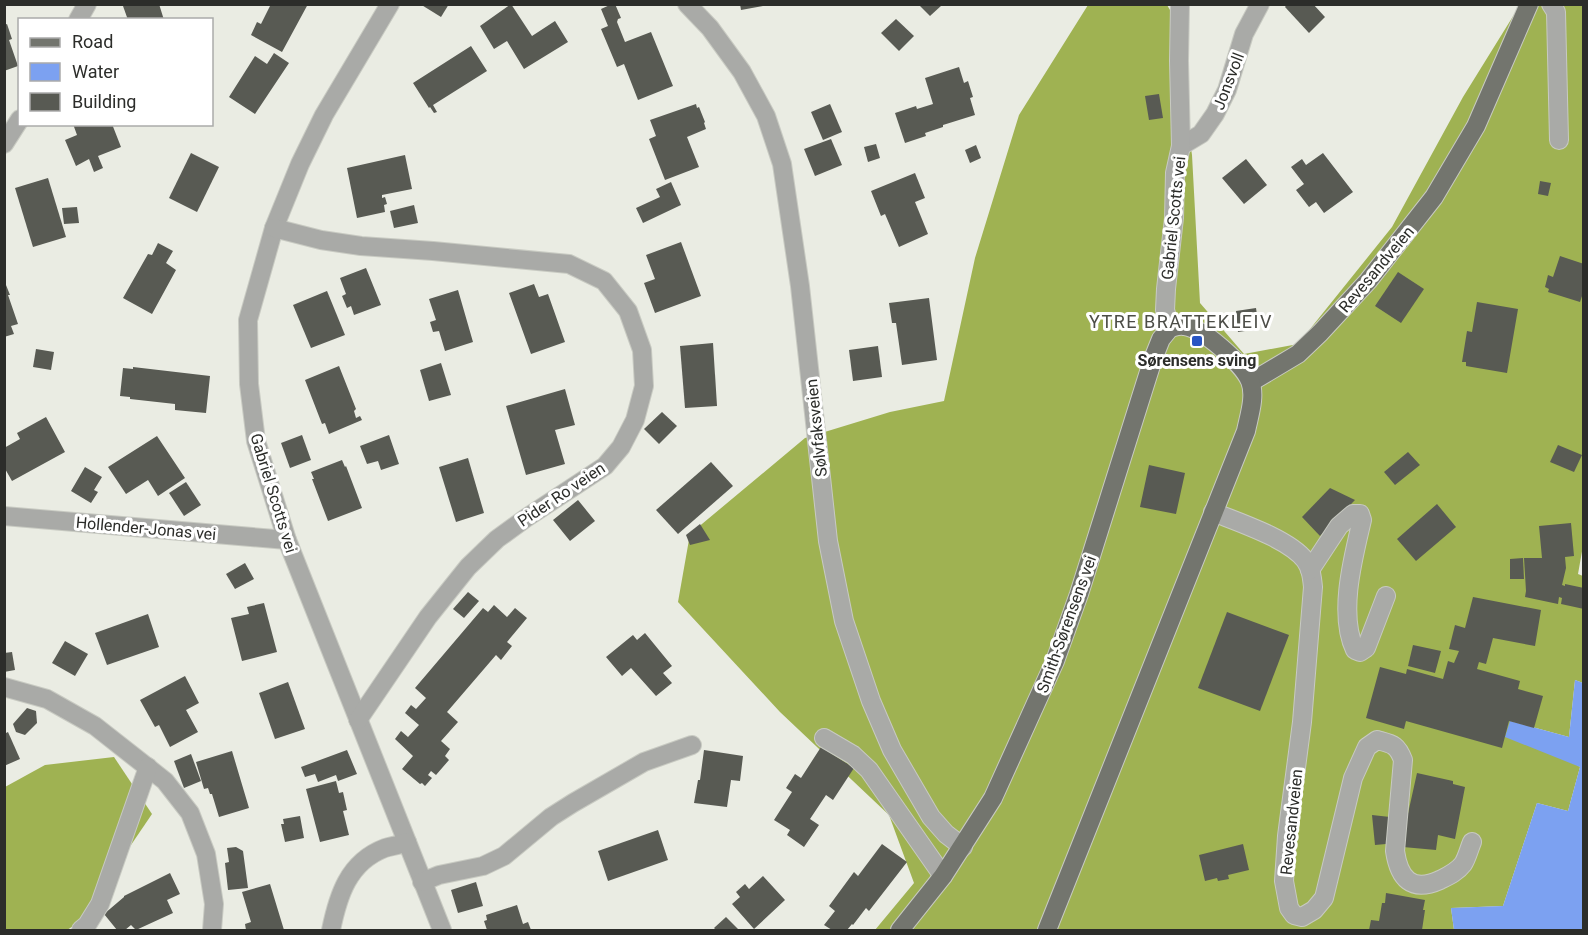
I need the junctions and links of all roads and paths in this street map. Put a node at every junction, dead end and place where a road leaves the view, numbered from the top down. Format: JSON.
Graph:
{"nodes":[{"id":1,"x":87,"y":4,"type":"edge"},
{"id":2,"x":390,"y":4,"type":"edge"},
{"id":3,"x":687,"y":4,"type":"edge"},
{"id":4,"x":1180,"y":4,"type":"edge"},
{"id":5,"x":1260,"y":4,"type":"edge"},
{"id":6,"x":1529,"y":4,"type":"edge"},
{"id":7,"x":1551,"y":4,"type":"edge"},
{"id":8,"x":79,"y":18,"type":"edge"},
{"id":9,"x":18,"y":122,"type":"edge"},
{"id":10,"x":1559,"y":140,"type":"dead end"},
{"id":11,"x":4,"y":144,"type":"edge"},
{"id":12,"x":1181,"y":146,"type":"junction"},
{"id":13,"x":274,"y":228,"type":"junction"},
{"id":14,"x":1170,"y":328,"type":"junction"},
{"id":15,"x":1251,"y":382,"type":"junction"},
{"id":16,"x":1213,"y":512,"type":"junction"},
{"id":17,"x":4,"y":516,"type":"edge"},
{"id":18,"x":287,"y":540,"type":"junction"},
{"id":19,"x":1310,"y":570,"type":"junction"},
{"id":20,"x":1386,"y":596,"type":"dead end"},
{"id":21,"x":4,"y":687,"type":"edge"},
{"id":22,"x":358,"y":720,"type":"junction"},
{"id":23,"x":824,"y":738,"type":"dead end"},
{"id":24,"x":692,"y":745,"type":"dead end"},
{"id":25,"x":148,"y":767,"type":"junction"},
{"id":26,"x":407,"y":842,"type":"junction"},
{"id":27,"x":1472,"y":842,"type":"dead end"},
{"id":28,"x":963,"y":847,"type":"junction"},
{"id":29,"x":943,"y":876,"type":"junction"},
{"id":30,"x":422,"y":882,"type":"junction"},
{"id":31,"x":81,"y":930,"type":"edge"},
{"id":32,"x":212,"y":930,"type":"edge"},
{"id":33,"x":332,"y":930,"type":"edge"},
{"id":34,"x":442,"y":930,"type":"edge"},
{"id":35,"x":900,"y":930,"type":"edge"},
{"id":36,"x":1047,"y":930,"type":"edge"}],
"edges":[{"from":1,"to":8,"type":"street"},
{"from":2,"to":13,"type":"street","name":"Gabriel Scotts vei"},
{"from":3,"to":28,"type":"street","name":"Sølvfaksveien"},
{"from":4,"to":12,"type":"street","name":"Gabriel Scotts vei"},
{"from":5,"to":12,"type":"street","name":"Jonsvoll"},
{"from":6,"to":15,"type":"main road","name":"Revesandveien"},
{"from":7,"to":10,"type":"street"},
{"from":9,"to":11,"type":"street"},
{"from":12,"to":14,"type":"street","name":"Gabriel Scotts vei"},
{"from":13,"to":18,"type":"street","name":"Gabriel Scotts vei"},
{"from":13,"to":22,"type":"street","name":"Pider Ro veien"},
{"from":14,"to":15,"type":"main road"},
{"from":14,"to":28,"type":"main road","name":"Smith-Sørensens vei"},
{"from":15,"to":16,"type":"main road"},
{"from":16,"to":19,"type":"street"},
{"from":16,"to":36,"type":"main road"},
{"from":17,"to":18,"type":"street","name":"Hollender-Jonas vei"},
{"from":18,"to":22,"type":"street","name":"Gabriel Scotts vei"},
{"from":19,"to":20,"type":"street"},
{"from":19,"to":27,"type":"street","name":"Revesandveien"},
{"from":21,"to":25,"type":"street"},
{"from":22,"to":26,"type":"street","name":"Gabriel Scotts vei"},
{"from":23,"to":29,"type":"street"},
{"from":24,"to":30,"type":"street"},
{"from":25,"to":31,"type":"street"},
{"from":25,"to":32,"type":"street"},
{"from":26,"to":30,"type":"street","name":"Gabriel Scotts vei"},
{"from":26,"to":33,"type":"street"},
{"from":28,"to":29,"type":"main road","name":"Smith-Sørensens vei"},
{"from":29,"to":35,"type":"main road","name":"Smith-Sørensens vei"},
{"from":30,"to":34,"type":"street","name":"Gabriel Scotts vei"}]}
